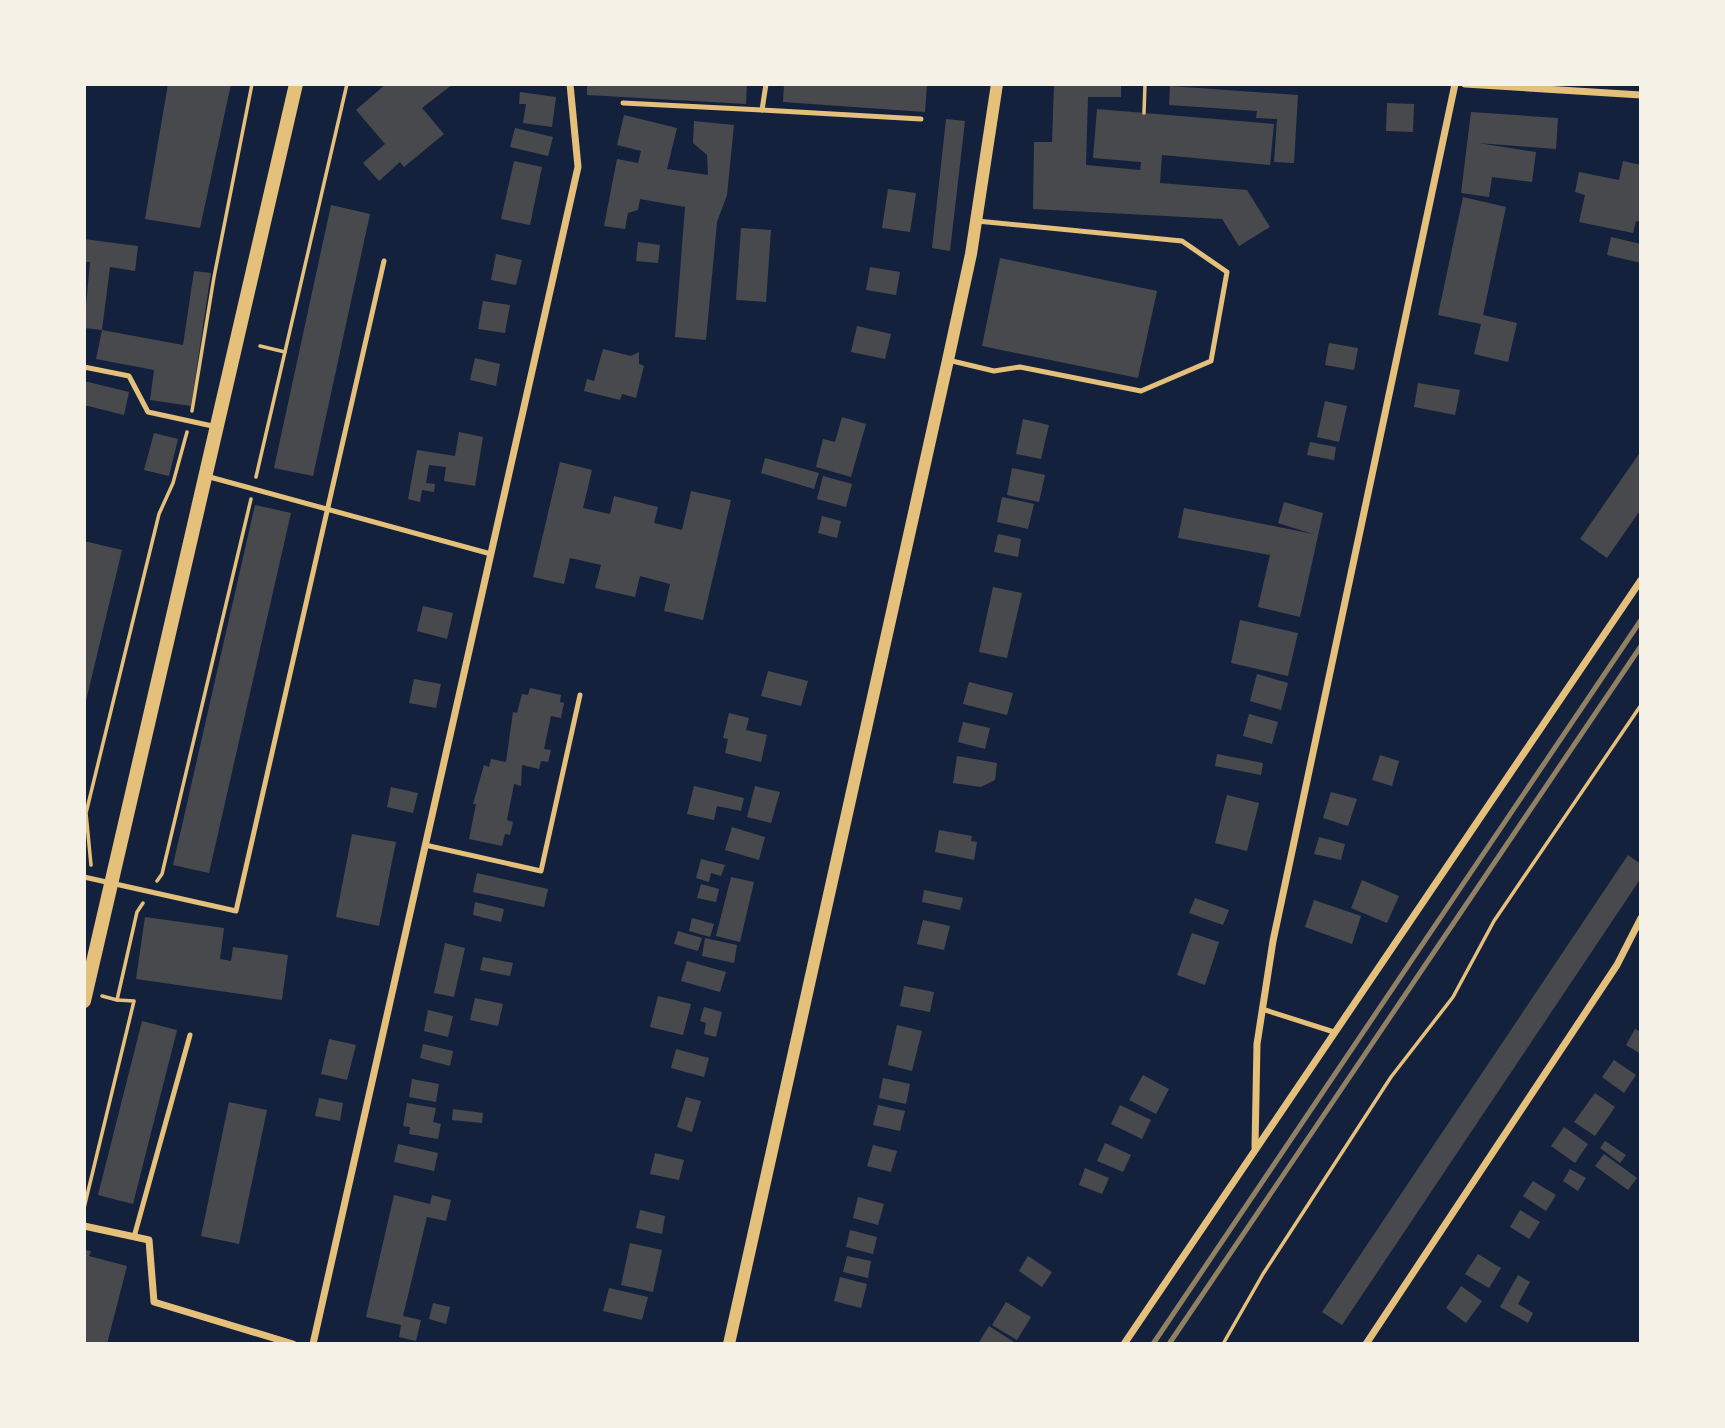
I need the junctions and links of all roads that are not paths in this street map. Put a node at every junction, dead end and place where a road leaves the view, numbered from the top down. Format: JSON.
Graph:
{"nodes":[{"id":1,"x":296,"y":84,"type":"edge"},
{"id":2,"x":570,"y":84,"type":"edge"},
{"id":3,"x":766,"y":84,"type":"edge"},
{"id":4,"x":997,"y":84,"type":"edge"},
{"id":5,"x":1455,"y":84,"type":"edge"},
{"id":6,"x":1465,"y":84,"type":"edge"},
{"id":7,"x":1641,"y":95,"type":"edge"},
{"id":8,"x":623,"y":103,"type":"dead end"},
{"id":9,"x":762,"y":110,"type":"junction"},
{"id":10,"x":921,"y":119,"type":"dead end"},
{"id":11,"x":976,"y":221,"type":"junction"},
{"id":12,"x":384,"y":261,"type":"dead end"},
{"id":13,"x":948,"y":360,"type":"junction"},
{"id":14,"x":84,"y":368,"type":"edge"},
{"id":15,"x":217,"y":428,"type":"junction"},
{"id":16,"x":206,"y":476,"type":"junction"},
{"id":17,"x":328,"y":509,"type":"junction"},
{"id":18,"x":491,"y":554,"type":"junction"},
{"id":19,"x":1641,"y":580,"type":"edge"},
{"id":20,"x":580,"y":695,"type":"dead end"},
{"id":21,"x":425,"y":845,"type":"junction"},
{"id":22,"x":86,"y":877,"type":"edge"},
{"id":23,"x":112,"y":883,"type":"junction"},
{"id":24,"x":1641,"y":918,"type":"edge"},
{"id":25,"x":84,"y":1001,"type":"edge"},
{"id":26,"x":1262,"y":1009,"type":"junction"},
{"id":27,"x":1334,"y":1032,"type":"junction"},
{"id":28,"x":190,"y":1035,"type":"dead end"},
{"id":29,"x":1255,"y":1147,"type":"junction"},
{"id":30,"x":84,"y":1226,"type":"edge"},
{"id":31,"x":134,"y":1237,"type":"junction"},
{"id":32,"x":293,"y":1344,"type":"edge"},
{"id":33,"x":313,"y":1344,"type":"edge"},
{"id":34,"x":729,"y":1344,"type":"edge"},
{"id":35,"x":1124,"y":1344,"type":"edge"},
{"id":36,"x":1366,"y":1344,"type":"edge"}],
"edges":[{"from":1,"to":15,"type":"main road"},
{"from":2,"to":18,"type":"street"},
{"from":3,"to":9,"type":"lane"},
{"from":4,"to":11,"type":"street"},
{"from":5,"to":26,"type":"street"},
{"from":6,"to":7,"type":"street"},
{"from":8,"to":9,"type":"lane"},
{"from":9,"to":10,"type":"lane"},
{"from":11,"to":13,"type":"street"},
{"from":11,"to":13,"type":"lane"},
{"from":12,"to":17,"type":"lane"},
{"from":13,"to":34,"type":"street"},
{"from":14,"to":15,"type":"lane"},
{"from":15,"to":16,"type":"main road"},
{"from":16,"to":17,"type":"lane"},
{"from":16,"to":23,"type":"main road"},
{"from":17,"to":18,"type":"lane"},
{"from":17,"to":23,"type":"lane"},
{"from":18,"to":21,"type":"street"},
{"from":19,"to":27,"type":"street"},
{"from":20,"to":21,"type":"lane"},
{"from":21,"to":33,"type":"street"},
{"from":22,"to":23,"type":"lane"},
{"from":23,"to":25,"type":"main road"},
{"from":24,"to":36,"type":"street"},
{"from":26,"to":27,"type":"lane"},
{"from":26,"to":29,"type":"street"},
{"from":27,"to":29,"type":"street"},
{"from":28,"to":31,"type":"lane"},
{"from":29,"to":35,"type":"street"},
{"from":30,"to":31,"type":"street"},
{"from":31,"to":32,"type":"street"}]}
